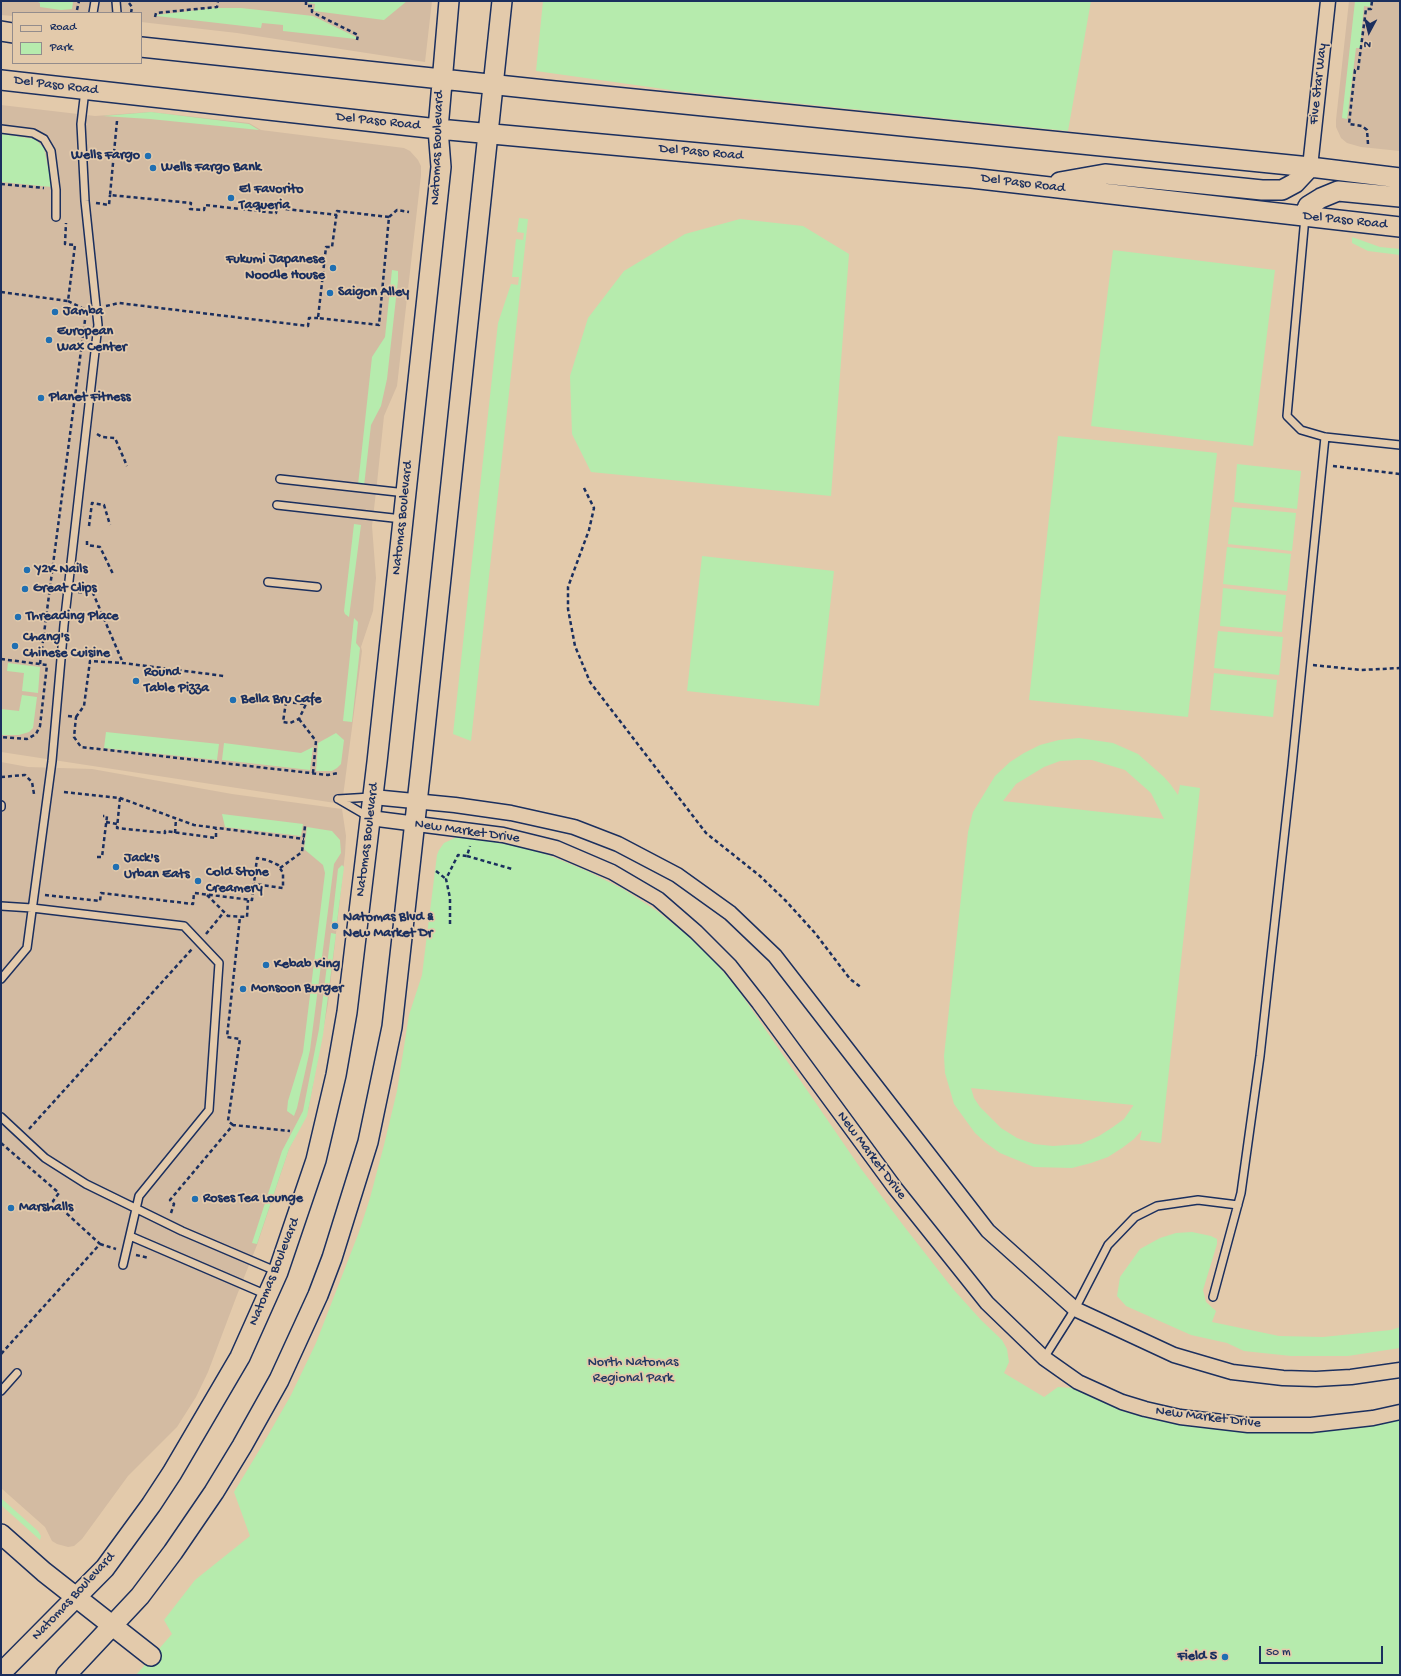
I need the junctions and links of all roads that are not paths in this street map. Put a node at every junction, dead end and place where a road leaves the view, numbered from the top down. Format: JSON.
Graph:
{"nodes":[{"id":1,"x":95,"y":1,"type":"edge"},
{"id":2,"x":116,"y":1,"type":"edge"},
{"id":3,"x":449,"y":1,"type":"edge"},
{"id":4,"x":502,"y":1,"type":"edge"},
{"id":5,"x":1328,"y":1,"type":"edge"},
{"id":6,"x":93,"y":12,"type":"edge"},
{"id":7,"x":117,"y":12,"type":"edge"},
{"id":8,"x":1,"y":32,"type":"edge"},
{"id":9,"x":12,"y":33,"type":"edge"},
{"id":10,"x":142,"y":47,"type":"edge"},
{"id":11,"x":441,"y":79,"type":"junction"},
{"id":12,"x":1,"y":80,"type":"edge"},
{"id":13,"x":493,"y":84,"type":"junction"},
{"id":14,"x":85,"y":90,"type":"junction"},
{"id":15,"x":1,"y":129,"type":"edge"},
{"id":16,"x":438,"y":129,"type":"junction"},
{"id":17,"x":487,"y":134,"type":"junction"},
{"id":18,"x":1310,"y":168,"type":"junction"},
{"id":19,"x":1400,"y":178,"type":"edge"},
{"id":20,"x":1041,"y":186,"type":"junction"},
{"id":21,"x":1400,"y":197,"type":"edge"},
{"id":22,"x":1305,"y":216,"type":"junction"},
{"id":23,"x":56,"y":217,"type":"dead end"},
{"id":24,"x":1400,"y":227,"type":"edge"},
{"id":25,"x":1325,"y":437,"type":"junction"},
{"id":26,"x":1400,"y":445,"type":"edge"},
{"id":27,"x":280,"y":479,"type":"dead end"},
{"id":28,"x":406,"y":493,"type":"junction"},
{"id":29,"x":277,"y":505,"type":"dead end"},
{"id":30,"x":403,"y":520,"type":"junction"},
{"id":31,"x":268,"y":582,"type":"dead end"},
{"id":32,"x":317,"y":587,"type":"dead end"},
{"id":33,"x":373,"y":797,"type":"junction"},
{"id":34,"x":417,"y":802,"type":"junction"},
{"id":35,"x":370,"y":818,"type":"junction"},
{"id":36,"x":414,"y":824,"type":"junction"},
{"id":37,"x":1,"y":906,"type":"edge"},
{"id":38,"x":32,"y":908,"type":"junction"},
{"id":39,"x":1,"y":979,"type":"edge"},
{"id":40,"x":1,"y":1117,"type":"edge"},
{"id":41,"x":1238,"y":1205,"type":"junction"},
{"id":42,"x":136,"y":1209,"type":"junction"},
{"id":43,"x":130,"y":1236,"type":"junction"},
{"id":44,"x":123,"y":1265,"type":"dead end"},
{"id":45,"x":278,"y":1272,"type":"junction"},
{"id":46,"x":267,"y":1295,"type":"junction"},
{"id":47,"x":1213,"y":1297,"type":"dead end"},
{"id":48,"x":1075,"y":1309,"type":"junction"},
{"id":49,"x":1044,"y":1358,"type":"junction"},
{"id":50,"x":1400,"y":1370,"type":"edge"},
{"id":51,"x":18,"y":1373,"type":"dead end"},
{"id":52,"x":1,"y":1391,"type":"edge"},
{"id":53,"x":1400,"y":1412,"type":"edge"},
{"id":54,"x":1,"y":1534,"type":"edge"},
{"id":55,"x":76,"y":1597,"type":"junction"},
{"id":56,"x":113,"y":1625,"type":"junction"},
{"id":57,"x":151,"y":1656,"type":"dead end"},
{"id":58,"x":1,"y":1673,"type":"edge"},
{"id":59,"x":66,"y":1675,"type":"edge"}],
"edges":[{"from":1,"to":6,"type":"lane"},
{"from":2,"to":7,"type":"lane"},
{"from":3,"to":11,"type":"main road","name":"Natomas Boulevard"},
{"from":4,"to":13,"type":"main road"},
{"from":5,"to":18,"type":"street","name":"Five Star Way"},
{"from":8,"to":9,"type":"main road"},
{"from":10,"to":11,"type":"main road"},
{"from":11,"to":13,"type":"main road"},
{"from":11,"to":16,"type":"main road","name":"Natomas Boulevard"},
{"from":12,"to":14,"type":"main road","name":"Del Paso Road"},
{"from":13,"to":17,"type":"main road"},
{"from":13,"to":18,"type":"main road"},
{"from":14,"to":16,"type":"main road","name":"Del Paso Road"},
{"from":14,"to":38,"type":"lane"},
{"from":15,"to":23,"type":"lane"},
{"from":16,"to":17,"type":"main road","name":"Del Paso Road"},
{"from":16,"to":28,"type":"main road","name":"Natomas Boulevard"},
{"from":17,"to":20,"type":"main road","name":"Del Paso Road"},
{"from":17,"to":34,"type":"main road"},
{"from":18,"to":19,"type":"main road"},
{"from":18,"to":20,"type":"main road"},
{"from":20,"to":22,"type":"main road","name":"Del Paso Road"},
{"from":21,"to":22,"type":"main road"},
{"from":22,"to":24,"type":"main road","name":"Del Paso Road"},
{"from":22,"to":25,"type":"lane"},
{"from":25,"to":26,"type":"lane"},
{"from":25,"to":41,"type":"lane"},
{"from":27,"to":28,"type":"lane"},
{"from":28,"to":30,"type":"main road","name":"Natomas Boulevard"},
{"from":29,"to":30,"type":"lane"},
{"from":30,"to":33,"type":"main road","name":"Natomas Boulevard"},
{"from":31,"to":32,"type":"lane"},
{"from":33,"to":34,"type":"street","name":"New Market Drive"},
{"from":33,"to":35,"type":"main road","name":"Natomas Boulevard"},
{"from":33,"to":35,"type":"lane"},
{"from":34,"to":36,"type":"main road"},
{"from":34,"to":48,"type":"street","name":"New Market Drive"},
{"from":35,"to":36,"type":"street","name":"New Market Drive"},
{"from":35,"to":45,"type":"main road","name":"Natomas Boulevard"},
{"from":36,"to":49,"type":"street","name":"New Market Drive"},
{"from":36,"to":56,"type":"main road"},
{"from":37,"to":38,"type":"lane"},
{"from":38,"to":39,"type":"lane"},
{"from":38,"to":42,"type":"lane"},
{"from":40,"to":42,"type":"lane"},
{"from":41,"to":47,"type":"lane"},
{"from":41,"to":48,"type":"lane"},
{"from":42,"to":43,"type":"lane"},
{"from":42,"to":45,"type":"lane"},
{"from":43,"to":44,"type":"lane"},
{"from":43,"to":46,"type":"lane"},
{"from":45,"to":46,"type":"main road","name":"Natomas Boulevard"},
{"from":46,"to":55,"type":"main road","name":"Natomas Boulevard"},
{"from":48,"to":49,"type":"lane"},
{"from":48,"to":50,"type":"street","name":"New Market Drive"},
{"from":49,"to":53,"type":"street","name":"New Market Drive"},
{"from":51,"to":52,"type":"lane"},
{"from":54,"to":55,"type":"main road"},
{"from":55,"to":56,"type":"main road"},
{"from":55,"to":58,"type":"main road","name":"Natomas Boulevard"},
{"from":56,"to":57,"type":"main road"},
{"from":56,"to":59,"type":"main road"}]}
